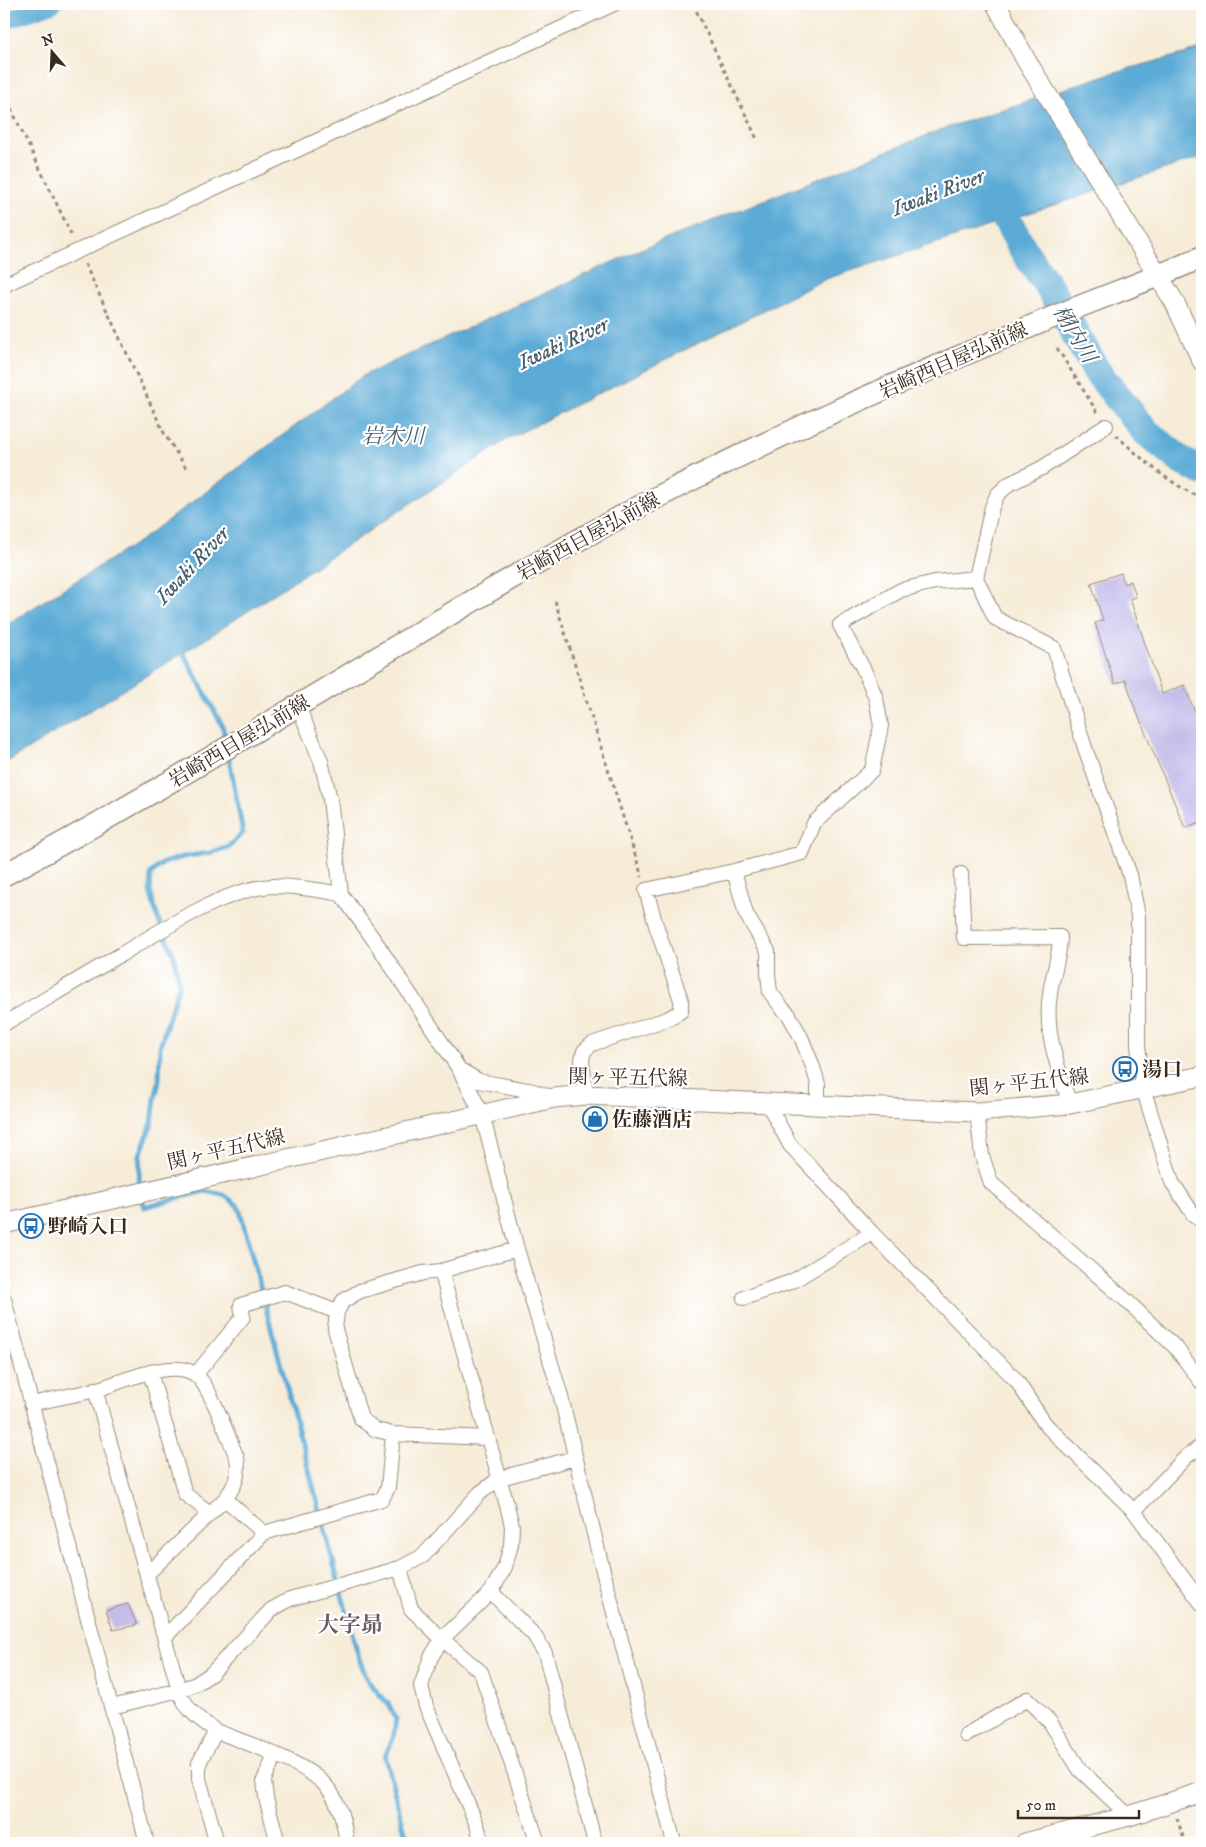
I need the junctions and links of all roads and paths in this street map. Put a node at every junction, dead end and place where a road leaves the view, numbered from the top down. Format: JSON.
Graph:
{"nodes":[{"id":1,"x":614,"y":4,"type":"edge"},
{"id":2,"x":693,"y":4,"type":"edge"},
{"id":3,"x":996,"y":4,"type":"edge"},
{"id":4,"x":4,"y":94,"type":"edge"},
{"id":5,"x":757,"y":139,"type":"dead end"},
{"id":6,"x":78,"y":249,"type":"junction"},
{"id":7,"x":1202,"y":257,"type":"edge"},
{"id":8,"x":1158,"y":277,"type":"junction"},
{"id":9,"x":4,"y":285,"type":"edge"},
{"id":10,"x":1057,"y":348,"type":"dead end"},
{"id":11,"x":1202,"y":360,"type":"edge"},
{"id":12,"x":1106,"y":426,"type":"junction"},
{"id":13,"x":186,"y":468,"type":"dead end"},
{"id":14,"x":1202,"y":498,"type":"edge"},
{"id":15,"x":976,"y":578,"type":"junction"},
{"id":16,"x":556,"y":602,"type":"dead end"},
{"id":17,"x":298,"y":706,"type":"junction"},
{"id":18,"x":734,"y":871,"type":"junction"},
{"id":19,"x":961,"y":874,"type":"dead end"},
{"id":20,"x":4,"y":875,"type":"edge"},
{"id":21,"x":646,"y":890,"type":"junction"},
{"id":22,"x":341,"y":894,"type":"junction"},
{"id":23,"x":4,"y":1024,"type":"edge"},
{"id":24,"x":459,"y":1070,"type":"junction"},
{"id":25,"x":1202,"y":1076,"type":"edge"},
{"id":26,"x":1143,"y":1088,"type":"junction"},
{"id":27,"x":586,"y":1095,"type":"junction"},
{"id":28,"x":554,"y":1098,"type":"junction"},
{"id":29,"x":768,"y":1104,"type":"junction"},
{"id":30,"x":1070,"y":1104,"type":"junction"},
{"id":31,"x":818,"y":1106,"type":"junction"},
{"id":32,"x":977,"y":1112,"type":"junction"},
{"id":33,"x":482,"y":1114,"type":"junction"},
{"id":34,"x":1202,"y":1221,"type":"edge"},
{"id":35,"x":4,"y":1224,"type":"edge"},
{"id":36,"x":872,"y":1233,"type":"junction"},
{"id":37,"x":518,"y":1249,"type":"junction"},
{"id":38,"x":441,"y":1271,"type":"junction"},
{"id":39,"x":744,"y":1298,"type":"dead end"},
{"id":40,"x":4,"y":1299,"type":"edge"},
{"id":41,"x":337,"y":1312,"type":"junction"},
{"id":42,"x":150,"y":1372,"type":"junction"},
{"id":43,"x":196,"y":1374,"type":"junction"},
{"id":44,"x":1202,"y":1383,"type":"edge"},
{"id":45,"x":95,"y":1389,"type":"junction"},
{"id":46,"x":31,"y":1404,"type":"junction"},
{"id":47,"x":394,"y":1434,"type":"junction"},
{"id":48,"x":488,"y":1438,"type":"junction"},
{"id":49,"x":1202,"y":1446,"type":"edge"},
{"id":50,"x":575,"y":1458,"type":"junction"},
{"id":51,"x":500,"y":1478,"type":"junction"},
{"id":52,"x":225,"y":1498,"type":"junction"},
{"id":53,"x":1134,"y":1511,"type":"junction"},
{"id":54,"x":210,"y":1513,"type":"junction"},
{"id":55,"x":264,"y":1533,"type":"junction"},
{"id":56,"x":400,"y":1568,"type":"junction"},
{"id":57,"x":147,"y":1574,"type":"junction"},
{"id":58,"x":491,"y":1592,"type":"junction"},
{"id":59,"x":1202,"y":1604,"type":"edge"},
{"id":60,"x":165,"y":1637,"type":"junction"},
{"id":61,"x":442,"y":1639,"type":"junction"},
{"id":62,"x":179,"y":1690,"type":"junction"},
{"id":63,"x":112,"y":1707,"type":"junction"},
{"id":64,"x":216,"y":1730,"type":"junction"},
{"id":65,"x":966,"y":1735,"type":"dead end"},
{"id":66,"x":275,"y":1755,"type":"junction"},
{"id":67,"x":1202,"y":1792,"type":"edge"},
{"id":68,"x":1171,"y":1802,"type":"junction"},
{"id":69,"x":1129,"y":1816,"type":"junction"},
{"id":70,"x":147,"y":1843,"type":"edge"},
{"id":71,"x":217,"y":1843,"type":"edge"},
{"id":72,"x":278,"y":1843,"type":"edge"},
{"id":73,"x":347,"y":1843,"type":"edge"},
{"id":74,"x":482,"y":1843,"type":"edge"},
{"id":75,"x":538,"y":1843,"type":"edge"},
{"id":76,"x":595,"y":1843,"type":"edge"},
{"id":77,"x":674,"y":1843,"type":"edge"},
{"id":78,"x":1026,"y":1843,"type":"edge"},
{"id":79,"x":1186,"y":1843,"type":"edge"}],
"edges":[{"from":1,"to":6,"type":"street"},
{"from":2,"to":5,"type":"path"},
{"from":3,"to":8,"type":"main road"},
{"from":4,"to":6,"type":"path"},
{"from":6,"to":9,"type":"street"},
{"from":6,"to":13,"type":"path"},
{"from":7,"to":8,"type":"main road","name":"岩崎西目屋弘前線"},
{"from":8,"to":11,"type":"main road"},
{"from":8,"to":17,"type":"main road","name":"岩崎西目屋弘前線"},
{"from":10,"to":12,"type":"path"},
{"from":12,"to":14,"type":"path"},
{"from":12,"to":15,"type":"street"},
{"from":15,"to":18,"type":"street"},
{"from":15,"to":26,"type":"street"},
{"from":16,"to":21,"type":"path"},
{"from":17,"to":20,"type":"main road","name":"岩崎西目屋弘前線"},
{"from":17,"to":22,"type":"street"},
{"from":18,"to":21,"type":"street"},
{"from":18,"to":31,"type":"street"},
{"from":19,"to":30,"type":"street"},
{"from":21,"to":27,"type":"street"},
{"from":22,"to":23,"type":"street"},
{"from":22,"to":24,"type":"street"},
{"from":24,"to":28,"type":"street"},
{"from":24,"to":33,"type":"street"},
{"from":25,"to":26,"type":"main road","name":"関ヶ平五代線"},
{"from":26,"to":30,"type":"main road","name":"関ヶ平五代線"},
{"from":26,"to":34,"type":"street"},
{"from":27,"to":28,"type":"main road","name":"関ヶ平五代線"},
{"from":27,"to":29,"type":"main road","name":"関ヶ平五代線"},
{"from":28,"to":33,"type":"main road","name":"関ヶ平五代線"},
{"from":29,"to":31,"type":"main road","name":"関ヶ平五代線"},
{"from":29,"to":36,"type":"street"},
{"from":30,"to":32,"type":"main road","name":"関ヶ平五代線"},
{"from":31,"to":32,"type":"main road","name":"関ヶ平五代線"},
{"from":32,"to":44,"type":"street"},
{"from":33,"to":35,"type":"main road","name":"関ヶ平五代線"},
{"from":33,"to":37,"type":"street"},
{"from":36,"to":39,"type":"street"},
{"from":36,"to":53,"type":"street"},
{"from":37,"to":38,"type":"street"},
{"from":37,"to":50,"type":"street"},
{"from":38,"to":41,"type":"street"},
{"from":38,"to":48,"type":"street"},
{"from":40,"to":46,"type":"street"},
{"from":41,"to":43,"type":"street"},
{"from":41,"to":47,"type":"street"},
{"from":42,"to":43,"type":"street"},
{"from":42,"to":45,"type":"street"},
{"from":42,"to":54,"type":"street"},
{"from":43,"to":52,"type":"street"},
{"from":45,"to":46,"type":"street"},
{"from":45,"to":57,"type":"street"},
{"from":46,"to":63,"type":"street"},
{"from":47,"to":48,"type":"street"},
{"from":47,"to":55,"type":"street"},
{"from":48,"to":51,"type":"street"},
{"from":49,"to":53,"type":"street"},
{"from":50,"to":51,"type":"street"},
{"from":50,"to":77,"type":"street"},
{"from":51,"to":56,"type":"street"},
{"from":51,"to":58,"type":"street"},
{"from":52,"to":54,"type":"street"},
{"from":52,"to":55,"type":"street"},
{"from":53,"to":59,"type":"street"},
{"from":54,"to":57,"type":"street"},
{"from":55,"to":60,"type":"street"},
{"from":56,"to":61,"type":"street"},
{"from":56,"to":62,"type":"street"},
{"from":57,"to":60,"type":"street"},
{"from":58,"to":61,"type":"street"},
{"from":58,"to":76,"type":"street"},
{"from":60,"to":62,"type":"street"},
{"from":61,"to":74,"type":"street"},
{"from":61,"to":75,"type":"street"},
{"from":62,"to":63,"type":"street"},
{"from":62,"to":64,"type":"street"},
{"from":63,"to":70,"type":"street"},
{"from":64,"to":66,"type":"street"},
{"from":64,"to":71,"type":"street"},
{"from":65,"to":69,"type":"street"},
{"from":66,"to":72,"type":"street"},
{"from":66,"to":73,"type":"street"},
{"from":67,"to":68,"type":"main road"},
{"from":68,"to":69,"type":"main road"},
{"from":68,"to":79,"type":"path"},
{"from":69,"to":78,"type":"main road"}]}
